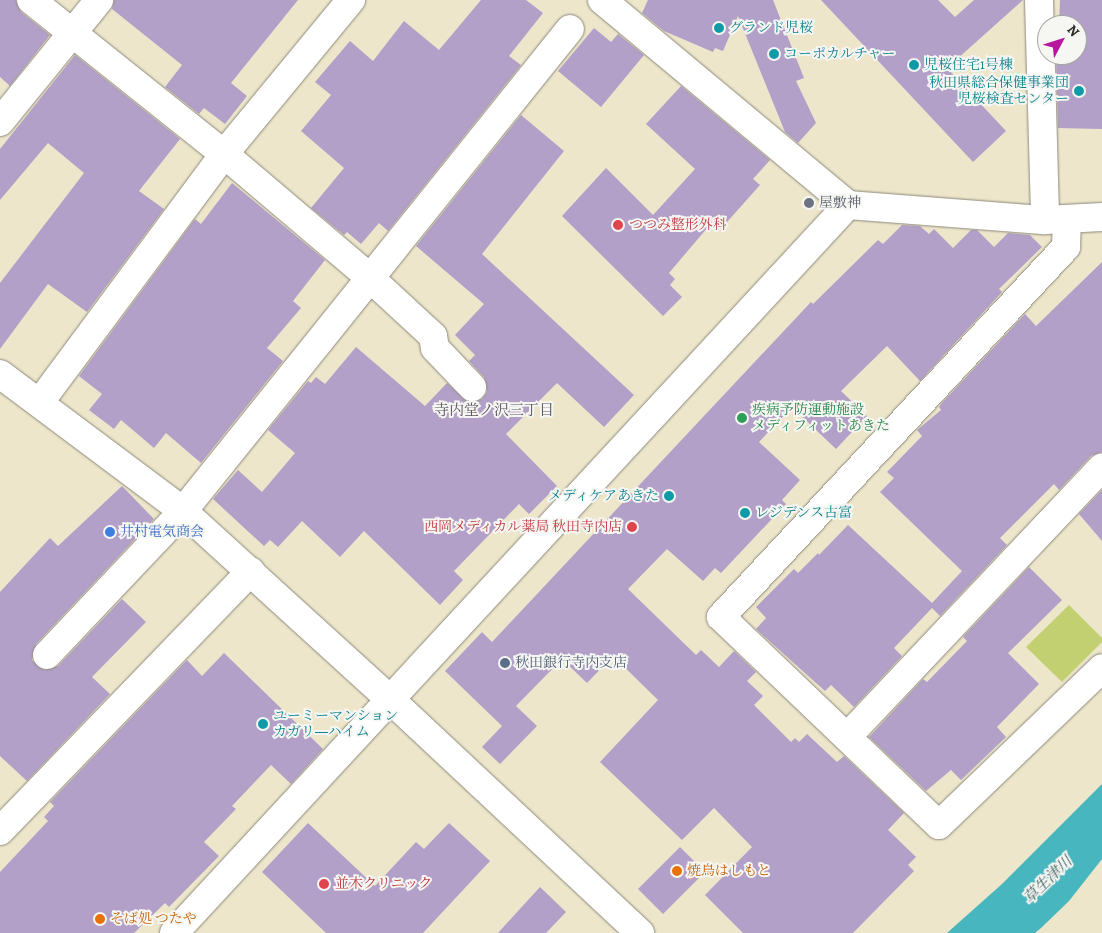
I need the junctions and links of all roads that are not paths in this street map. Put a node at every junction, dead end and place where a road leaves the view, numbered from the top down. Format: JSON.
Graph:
{"nodes":[{"id":1,"x":31,"y":0,"type":"edge"},
{"id":2,"x":99,"y":0,"type":"edge"},
{"id":3,"x":351,"y":0,"type":"edge"},
{"id":4,"x":602,"y":0,"type":"edge"},
{"id":5,"x":1039,"y":0,"type":"edge"},
{"id":6,"x":570,"y":29,"type":"dead end"},
{"id":7,"x":71,"y":33,"type":"junction"},
{"id":8,"x":0,"y":122,"type":"edge"},
{"id":9,"x":224,"y":154,"type":"junction"},
{"id":10,"x":848,"y":205,"type":"junction"},
{"id":11,"x":1102,"y":217,"type":"edge"},
{"id":12,"x":1056,"y":219,"type":"junction"},
{"id":13,"x":369,"y":277,"type":"junction"},
{"id":14,"x":0,"y":374,"type":"edge"},
{"id":15,"x":472,"y":387,"type":"dead end"},
{"id":16,"x":40,"y":402,"type":"junction"},
{"id":17,"x":1102,"y":467,"type":"edge"},
{"id":18,"x":183,"y":511,"type":"junction"},
{"id":19,"x":251,"y":571,"type":"junction"},
{"id":20,"x":48,"y":655,"type":"dead end"},
{"id":21,"x":1102,"y":668,"type":"edge"},
{"id":22,"x":392,"y":701,"type":"junction"},
{"id":23,"x":847,"y":737,"type":"junction"},
{"id":24,"x":0,"y":831,"type":"edge"},
{"id":25,"x":174,"y":933,"type":"edge"},
{"id":26,"x":640,"y":933,"type":"edge"}],
"edges":[{"from":1,"to":7,"type":"street"},
{"from":2,"to":7,"type":"street"},
{"from":3,"to":9,"type":"street"},
{"from":4,"to":10,"type":"street"},
{"from":5,"to":12,"type":"street"},
{"from":6,"to":13,"type":"street"},
{"from":7,"to":8,"type":"street"},
{"from":7,"to":9,"type":"street"},
{"from":9,"to":13,"type":"street"},
{"from":9,"to":16,"type":"street"},
{"from":10,"to":12,"type":"street"},
{"from":10,"to":22,"type":"street"},
{"from":11,"to":12,"type":"street"},
{"from":12,"to":23,"type":"street"},
{"from":13,"to":15,"type":"street"},
{"from":13,"to":18,"type":"street"},
{"from":14,"to":16,"type":"street"},
{"from":16,"to":18,"type":"street"},
{"from":17,"to":23,"type":"street"},
{"from":18,"to":19,"type":"street"},
{"from":18,"to":20,"type":"street"},
{"from":19,"to":22,"type":"street"},
{"from":19,"to":24,"type":"street"},
{"from":21,"to":23,"type":"street"},
{"from":22,"to":25,"type":"street"},
{"from":22,"to":26,"type":"street"}]}
